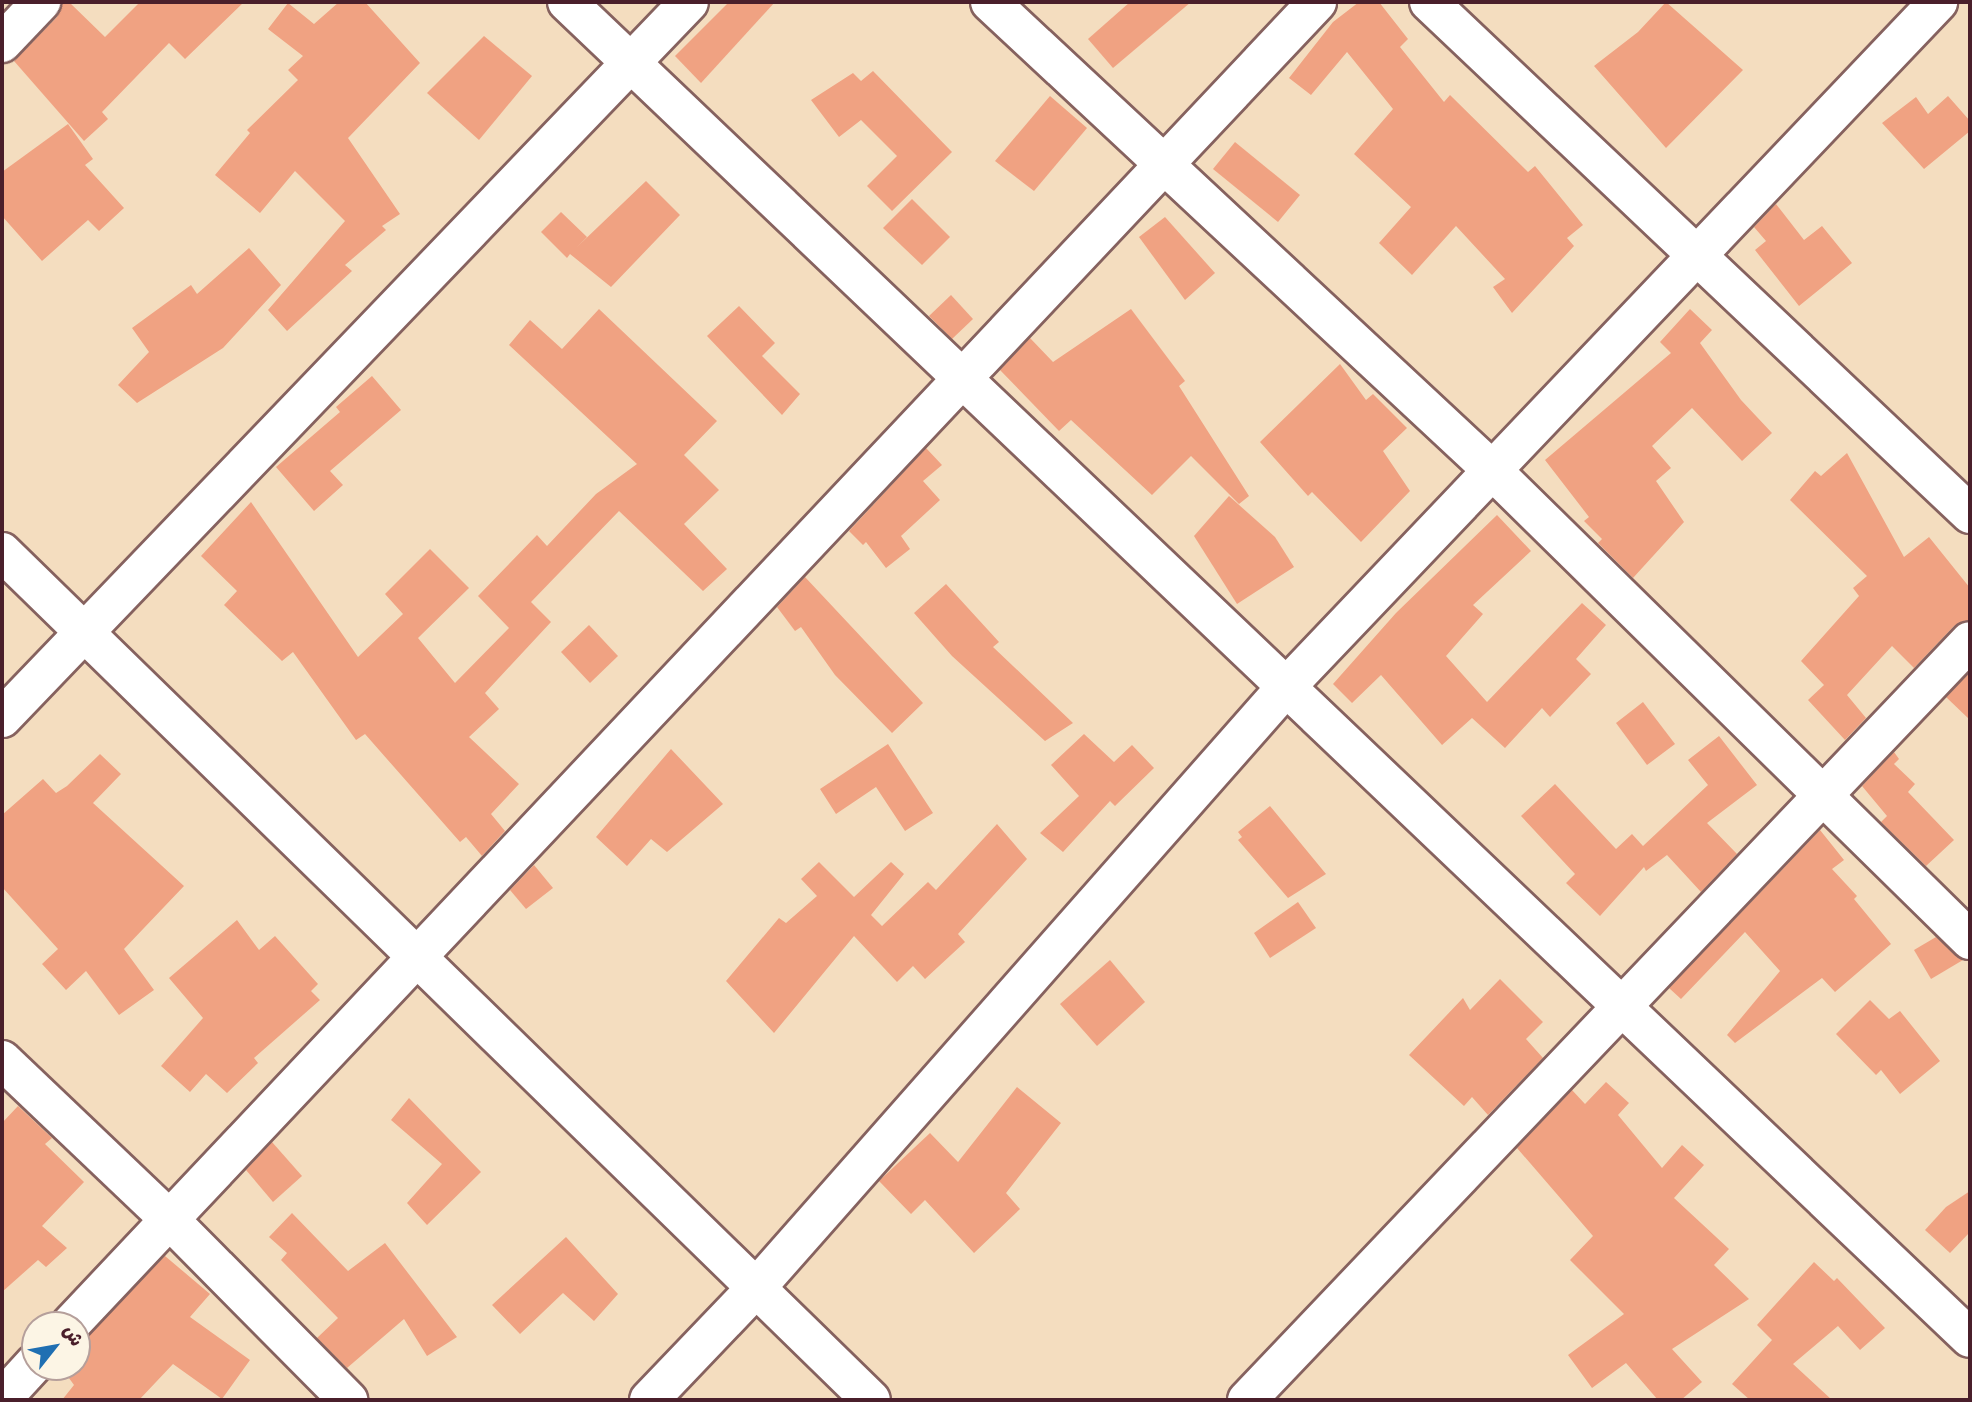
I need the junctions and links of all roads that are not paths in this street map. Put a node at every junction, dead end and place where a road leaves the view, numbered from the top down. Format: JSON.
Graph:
{"nodes":[{"id":1,"x":41,"y":2,"type":"edge"},
{"id":2,"x":567,"y":2,"type":"edge"},
{"id":3,"x":689,"y":2,"type":"edge"},
{"id":4,"x":990,"y":2,"type":"edge"},
{"id":5,"x":1317,"y":2,"type":"edge"},
{"id":6,"x":1429,"y":2,"type":"edge"},
{"id":7,"x":1938,"y":2,"type":"edge"},
{"id":8,"x":2,"y":43,"type":"edge"},
{"id":9,"x":631,"y":62,"type":"junction"},
{"id":10,"x":1163,"y":165,"type":"junction"},
{"id":11,"x":1697,"y":255,"type":"junction"},
{"id":12,"x":962,"y":378,"type":"junction"},
{"id":13,"x":1493,"y":471,"type":"junction"},
{"id":14,"x":1970,"y":514,"type":"edge"},
{"id":15,"x":2,"y":552,"type":"edge"},
{"id":16,"x":85,"y":633,"type":"junction"},
{"id":17,"x":1970,"y":641,"type":"edge"},
{"id":18,"x":1286,"y":687,"type":"junction"},
{"id":19,"x":2,"y":718,"type":"edge"},
{"id":20,"x":1822,"y":796,"type":"junction"},
{"id":21,"x":1970,"y":940,"type":"edge"},
{"id":22,"x":414,"y":955,"type":"junction"},
{"id":23,"x":1622,"y":1007,"type":"junction"},
{"id":24,"x":2,"y":1060,"type":"edge"},
{"id":25,"x":169,"y":1219,"type":"junction"},
{"id":26,"x":756,"y":1288,"type":"junction"},
{"id":27,"x":84,"y":1311,"type":"edge"},
{"id":28,"x":1970,"y":1338,"type":"edge"},
{"id":29,"x":21,"y":1378,"type":"edge"},
{"id":30,"x":2,"y":1399,"type":"edge"},
{"id":31,"x":348,"y":1400,"type":"edge"},
{"id":32,"x":649,"y":1400,"type":"edge"},
{"id":33,"x":871,"y":1400,"type":"edge"},
{"id":34,"x":1247,"y":1400,"type":"edge"}],
"edges":[{"from":1,"to":8,"type":"street"},
{"from":2,"to":9,"type":"street"},
{"from":3,"to":9,"type":"street"},
{"from":4,"to":10,"type":"street"},
{"from":5,"to":10,"type":"street"},
{"from":6,"to":11,"type":"street"},
{"from":7,"to":11,"type":"street"},
{"from":9,"to":12,"type":"street"},
{"from":9,"to":16,"type":"street"},
{"from":10,"to":12,"type":"street"},
{"from":10,"to":13,"type":"street"},
{"from":11,"to":13,"type":"street"},
{"from":11,"to":14,"type":"street"},
{"from":12,"to":18,"type":"street"},
{"from":12,"to":22,"type":"street"},
{"from":13,"to":18,"type":"street"},
{"from":13,"to":20,"type":"street"},
{"from":15,"to":16,"type":"street"},
{"from":16,"to":19,"type":"street"},
{"from":16,"to":22,"type":"street"},
{"from":17,"to":20,"type":"street"},
{"from":18,"to":23,"type":"street"},
{"from":18,"to":26,"type":"street"},
{"from":20,"to":21,"type":"street"},
{"from":20,"to":23,"type":"street"},
{"from":22,"to":25,"type":"street"},
{"from":22,"to":26,"type":"street"},
{"from":23,"to":28,"type":"street"},
{"from":23,"to":34,"type":"street"},
{"from":24,"to":25,"type":"street"},
{"from":25,"to":27,"type":"street"},
{"from":25,"to":31,"type":"street"},
{"from":26,"to":32,"type":"street"},
{"from":26,"to":33,"type":"street"},
{"from":29,"to":30,"type":"street"}]}
